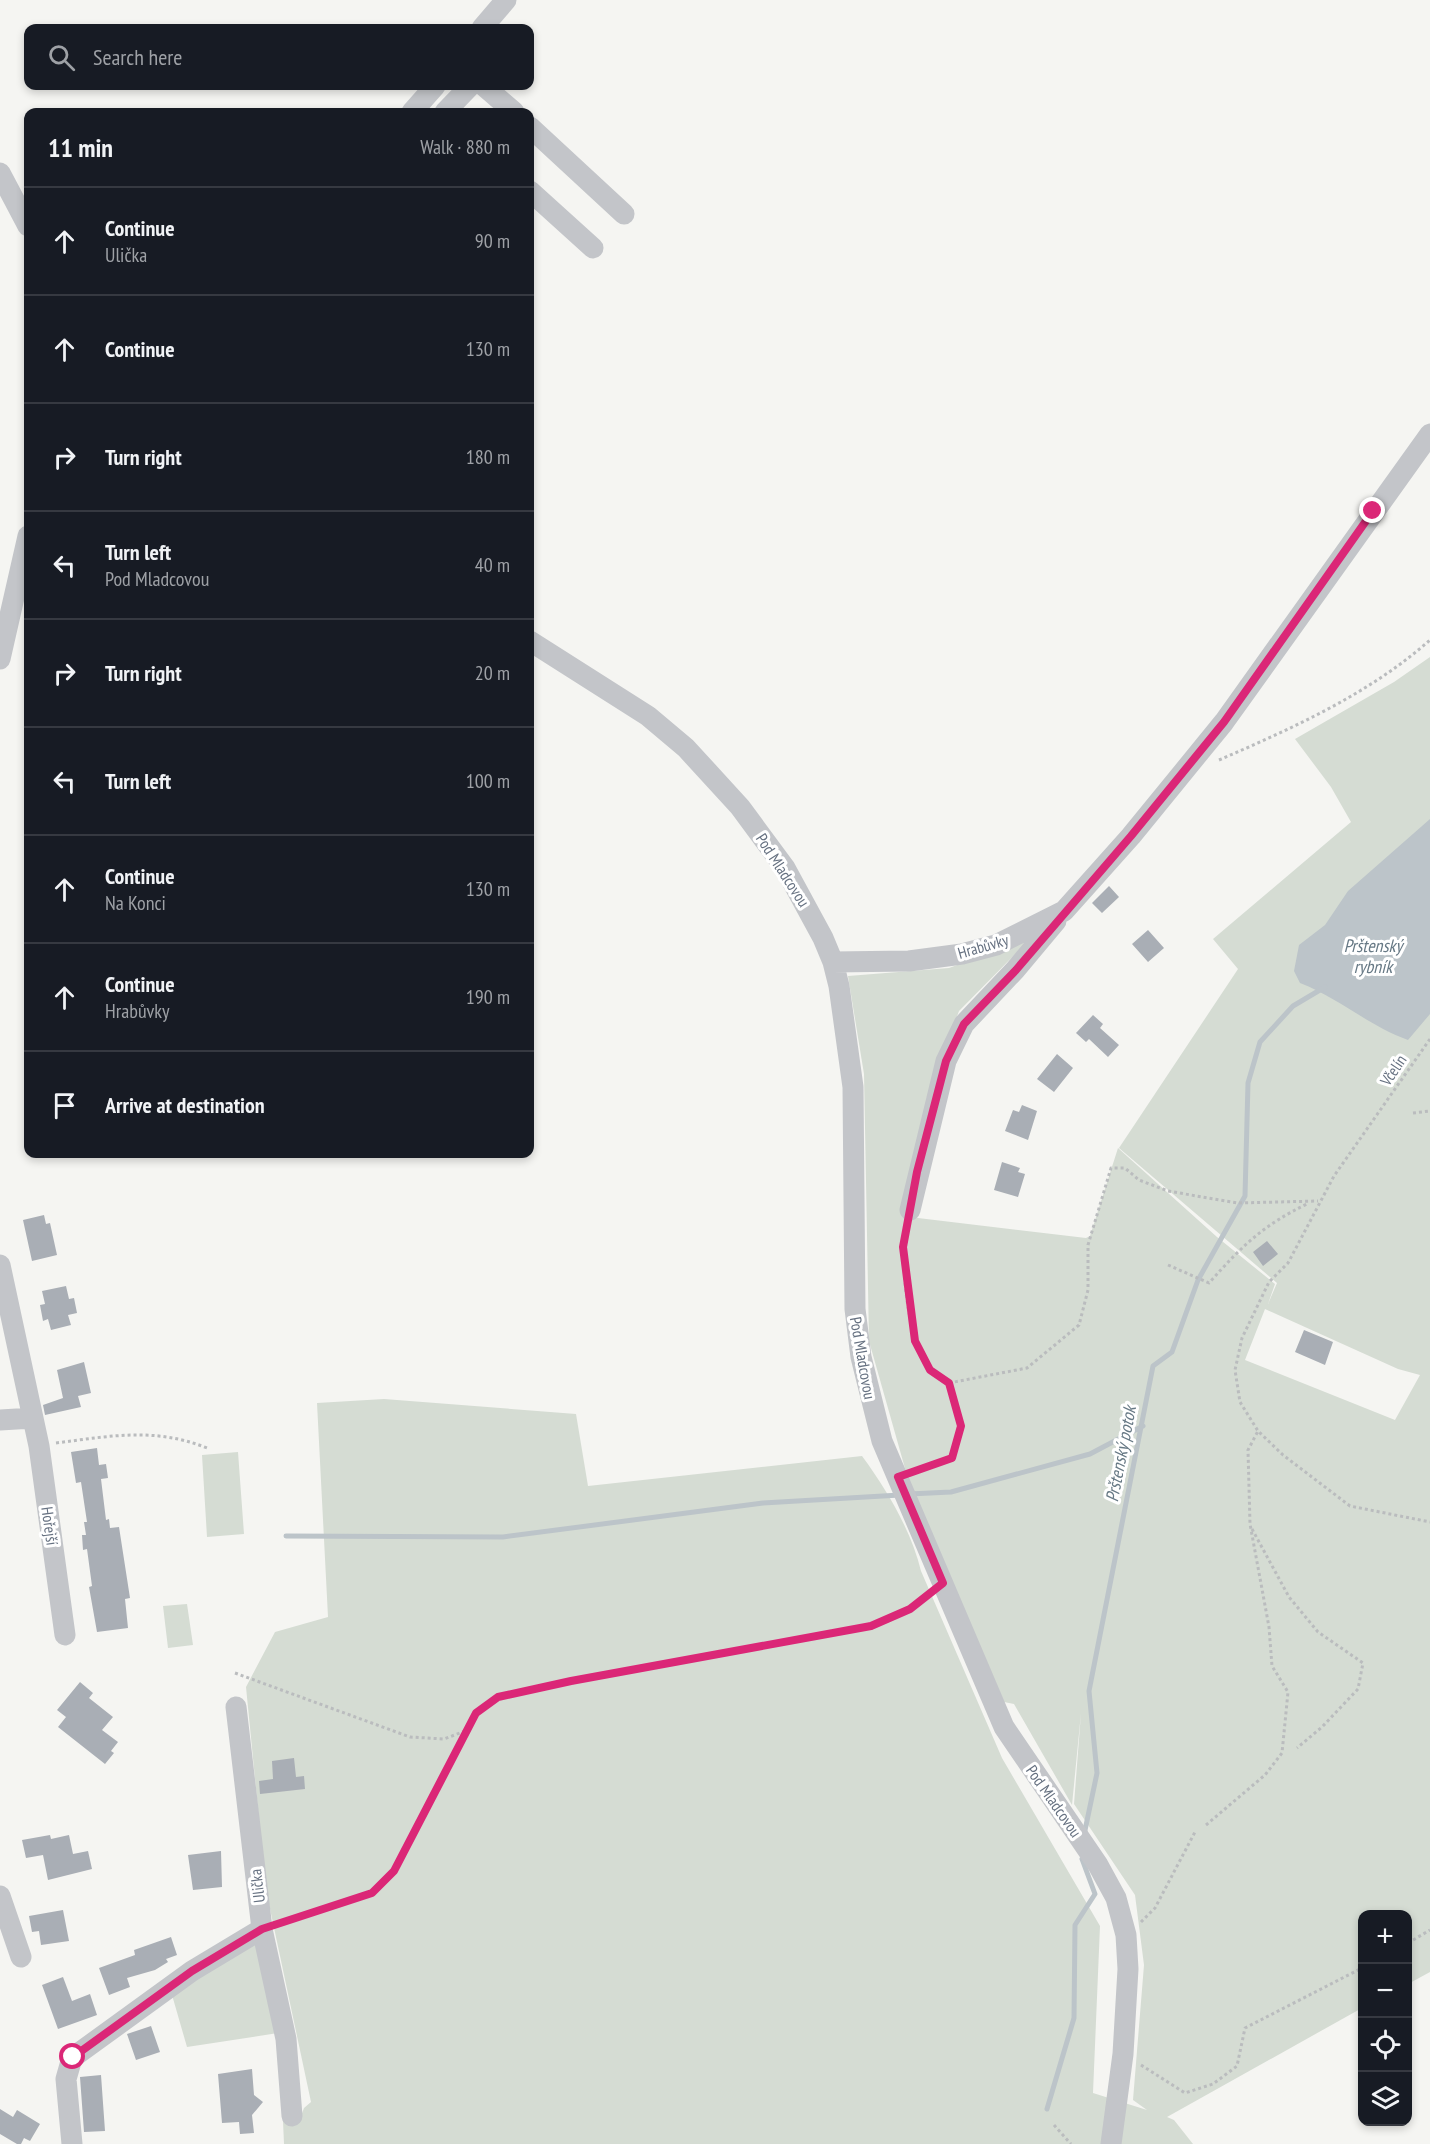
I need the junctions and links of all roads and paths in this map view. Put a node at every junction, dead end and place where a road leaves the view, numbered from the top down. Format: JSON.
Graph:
{"nodes":[{"id":1,"x":506,"y":0,"type":"edge"},
{"id":2,"x":485,"y":24,"type":"edge"},
{"id":3,"x":431,"y":90,"type":"edge"},
{"id":4,"x":466,"y":90,"type":"edge"},
{"id":5,"x":488,"y":90,"type":"edge"},
{"id":6,"x":416,"y":108,"type":"edge"},
{"id":7,"x":448,"y":108,"type":"edge"},
{"id":8,"x":509,"y":108,"type":"edge"},
{"id":9,"x":534,"y":131,"type":"edge"},
{"id":10,"x":0,"y":173,"type":"edge"},
{"id":11,"x":534,"y":195,"type":"edge"},
{"id":12,"x":624,"y":214,"type":"dead end"},
{"id":13,"x":24,"y":218,"type":"edge"},
{"id":14,"x":593,"y":248,"type":"dead end"},
{"id":15,"x":1430,"y":434,"type":"edge"},
{"id":16,"x":24,"y":554,"type":"edge"},
{"id":17,"x":1430,"y":640,"type":"edge"},
{"id":18,"x":534,"y":644,"type":"edge"},
{"id":19,"x":0,"y":659,"type":"edge"},
{"id":20,"x":1217,"y":761,"type":"dead end"},
{"id":21,"x":1064,"y":911,"type":"junction"},
{"id":22,"x":833,"y":962,"type":"junction"},
{"id":23,"x":1430,"y":1039,"type":"edge"},
{"id":24,"x":1430,"y":1110,"type":"edge"},
{"id":25,"x":1413,"y":1113,"type":"dead end"},
{"id":26,"x":1318,"y":1201,"type":"junction"},
{"id":27,"x":1311,"y":1202,"type":"junction"},
{"id":28,"x":910,"y":1210,"type":"joint"},
{"id":29,"x":0,"y":1265,"type":"edge"},
{"id":30,"x":1168,"y":1265,"type":"dead end"},
{"id":31,"x":949,"y":1383,"type":"junction"},
{"id":32,"x":33,"y":1418,"type":"junction"},
{"id":33,"x":0,"y":1420,"type":"edge"},
{"id":34,"x":1258,"y":1431,"type":"junction"},
{"id":35,"x":50,"y":1444,"type":"dead end"},
{"id":36,"x":207,"y":1448,"type":"dead end"},
{"id":37,"x":898,"y":1477,"type":"junction"},
{"id":38,"x":1430,"y":1522,"type":"edge"},
{"id":39,"x":1250,"y":1524,"type":"junction"},
{"id":40,"x":943,"y":1583,"type":"junction"},
{"id":41,"x":66,"y":1635,"type":"dead end"},
{"id":42,"x":235,"y":1673,"type":"dead end"},
{"id":43,"x":236,"y":1707,"type":"dead end"},
{"id":44,"x":466,"y":1731,"type":"junction"},
{"id":45,"x":1298,"y":1748,"type":"dead end"},
{"id":46,"x":1206,"y":1825,"type":"dead end"},
{"id":47,"x":1195,"y":1832,"type":"dead end"},
{"id":48,"x":0,"y":1896,"type":"edge"},
{"id":49,"x":262,"y":1929,"type":"junction"},
{"id":50,"x":1430,"y":1930,"type":"edge"},
{"id":51,"x":1126,"y":1935,"type":"junction"},
{"id":52,"x":1412,"y":1940,"type":"edge"},
{"id":53,"x":21,"y":1957,"type":"dead end"},
{"id":54,"x":1358,"y":1970,"type":"edge"},
{"id":55,"x":1124,"y":2054,"type":"junction"},
{"id":56,"x":292,"y":2116,"type":"dead end"},
{"id":57,"x":1054,"y":2125,"type":"dead end"},
{"id":58,"x":72,"y":2144,"type":"edge"},
{"id":59,"x":1071,"y":2144,"type":"edge"},
{"id":60,"x":1111,"y":2144,"type":"edge"}],
"edges":[{"from":1,"to":2,"type":"street"},
{"from":3,"to":6,"type":"street"},
{"from":4,"to":7,"type":"street"},
{"from":5,"to":8,"type":"street"},
{"from":9,"to":12,"type":"street"},
{"from":10,"to":13,"type":"street"},
{"from":11,"to":14,"type":"street"},
{"from":15,"to":21,"type":"street","name":"Hrabůvky"},
{"from":16,"to":19,"type":"street"},
{"from":17,"to":20,"type":"path"},
{"from":18,"to":22,"type":"street","name":"Pod Mladcovou"},
{"from":21,"to":22,"type":"street","name":"Hrabůvky"},
{"from":21,"to":28,"type":"street"},
{"from":22,"to":37,"type":"street","name":"Pod Mladcovou"},
{"from":23,"to":26,"type":"path","name":"Včelín"},
{"from":24,"to":25,"type":"path"},
{"from":26,"to":27,"type":"path"},
{"from":26,"to":34,"type":"path","name":"Včelín"},
{"from":27,"to":30,"type":"path"},
{"from":27,"to":31,"type":"path"},
{"from":28,"to":31,"type":"path"},
{"from":29,"to":32,"type":"street","name":"Hořejší"},
{"from":31,"to":37,"type":"path"},
{"from":32,"to":33,"type":"street"},
{"from":32,"to":41,"type":"street","name":"Hořejší"},
{"from":34,"to":38,"type":"path","name":"Včelín"},
{"from":34,"to":39,"type":"path"},
{"from":35,"to":36,"type":"path"},
{"from":37,"to":40,"type":"street","name":"Pod Mladcovou"},
{"from":39,"to":45,"type":"path"},
{"from":39,"to":46,"type":"path"},
{"from":40,"to":44,"type":"path"},
{"from":40,"to":51,"type":"street","name":"Pod Mladcovou"},
{"from":42,"to":44,"type":"path"},
{"from":43,"to":49,"type":"street","name":"Ulička"},
{"from":44,"to":49,"type":"path"},
{"from":47,"to":51,"type":"path"},
{"from":48,"to":53,"type":"street"},
{"from":49,"to":56,"type":"street","name":"Ulička"},
{"from":49,"to":58,"type":"street"},
{"from":50,"to":52,"type":"path"},
{"from":51,"to":55,"type":"street","name":"Pod Mladcovou"},
{"from":54,"to":55,"type":"path"},
{"from":55,"to":60,"type":"street","name":"Pod Mladcovou"},
{"from":57,"to":59,"type":"path"}]}
